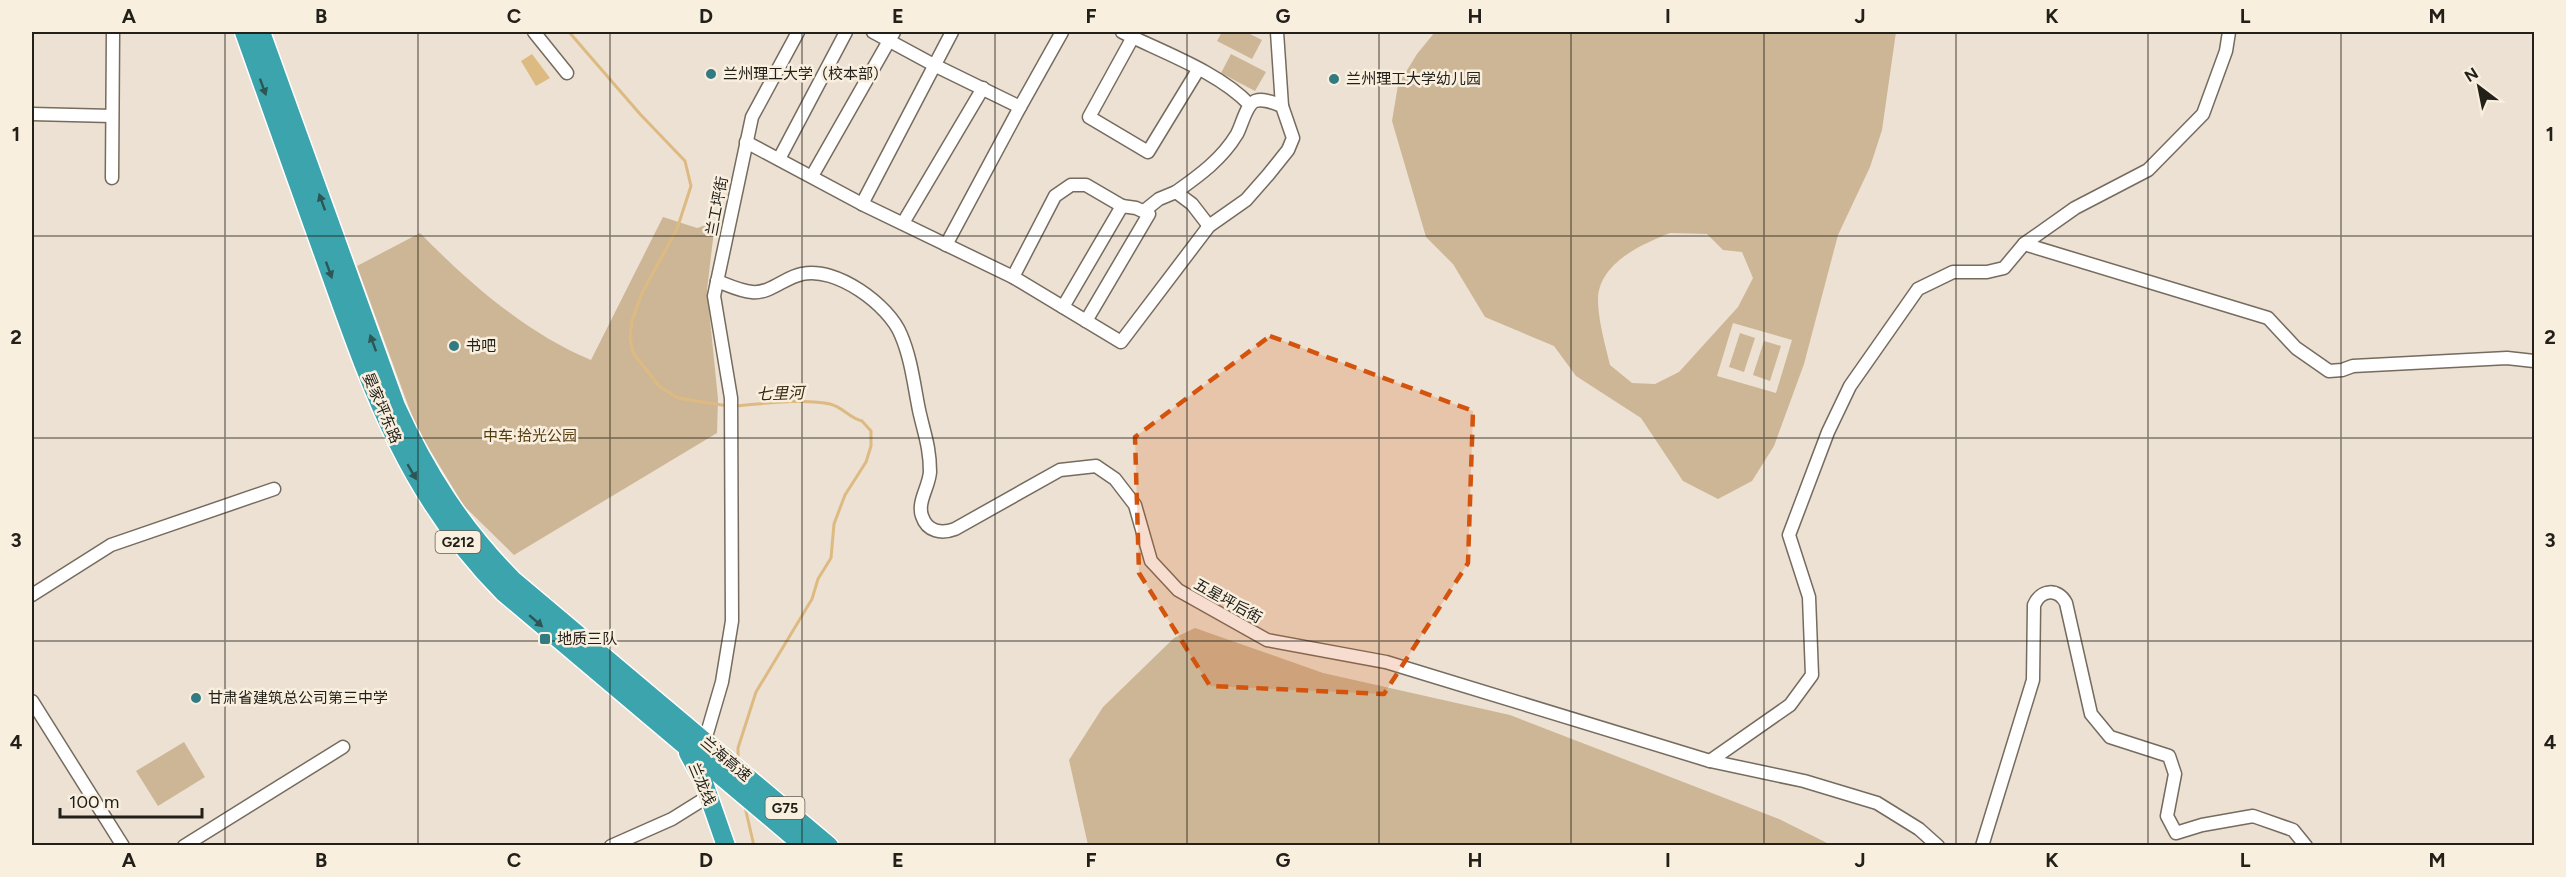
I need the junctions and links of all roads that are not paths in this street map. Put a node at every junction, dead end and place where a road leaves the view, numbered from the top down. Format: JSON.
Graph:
{"nodes":[{"id":1,"x":113,"y":32,"type":"edge"},
{"id":2,"x":244,"y":32,"type":"edge"},
{"id":3,"x":261,"y":32,"type":"edge"},
{"id":4,"x":534,"y":32,"type":"edge"},
{"id":5,"x":798,"y":32,"type":"edge"},
{"id":6,"x":846,"y":32,"type":"edge"},
{"id":7,"x":873,"y":32,"type":"edge"},
{"id":8,"x":952,"y":32,"type":"edge"},
{"id":9,"x":1062,"y":32,"type":"edge"},
{"id":10,"x":1277,"y":32,"type":"edge"},
{"id":11,"x":2229,"y":32,"type":"edge"},
{"id":12,"x":1127,"y":34,"type":"edge"},
{"id":13,"x":892,"y":36,"type":"edge"},
{"id":14,"x":934,"y":65,"type":"junction"},
{"id":15,"x":1198,"y":70,"type":"junction"},
{"id":16,"x":567,"y":74,"type":"dead end"},
{"id":17,"x":982,"y":88,"type":"junction"},
{"id":18,"x":1250,"y":105,"type":"junction"},
{"id":19,"x":1282,"y":106,"type":"junction"},
{"id":20,"x":1020,"y":107,"type":"junction"},
{"id":21,"x":32,"y":114,"type":"edge"},
{"id":22,"x":112,"y":116,"type":"junction"},
{"id":23,"x":746,"y":142,"type":"junction"},
{"id":24,"x":779,"y":159,"type":"junction"},
{"id":25,"x":812,"y":176,"type":"junction"},
{"id":26,"x":112,"y":178,"type":"dead end"},
{"id":27,"x":1176,"y":192,"type":"junction"},
{"id":28,"x":862,"y":204,"type":"junction"},
{"id":29,"x":1122,"y":206,"type":"junction"},
{"id":30,"x":1143,"y":211,"type":"junction"},
{"id":31,"x":903,"y":223,"type":"junction"},
{"id":32,"x":1209,"y":226,"type":"junction"},
{"id":33,"x":946,"y":244,"type":"junction"},
{"id":34,"x":2024,"y":244,"type":"junction"},
{"id":35,"x":1013,"y":277,"type":"junction"},
{"id":36,"x":717,"y":281,"type":"junction"},
{"id":37,"x":1063,"y":307,"type":"junction"},
{"id":38,"x":1086,"y":321,"type":"junction"},
{"id":39,"x":2535,"y":361,"type":"edge"},
{"id":40,"x":274,"y":489,"type":"dead end"},
{"id":41,"x":478,"y":556,"type":"junction"},
{"id":42,"x":32,"y":595,"type":"edge"},
{"id":43,"x":32,"y":701,"type":"edge"},
{"id":44,"x":644,"y":702,"type":"junction"},
{"id":45,"x":685,"y":746,"type":"joint"},
{"id":46,"x":343,"y":747,"type":"dead end"},
{"id":47,"x":1710,"y":761,"type":"junction"},
{"id":48,"x":699,"y":762,"type":"junction"},
{"id":49,"x":704,"y":799,"type":"junction"},
{"id":50,"x":123,"y":846,"type":"edge"},
{"id":51,"x":184,"y":846,"type":"edge"},
{"id":52,"x":611,"y":846,"type":"edge"},
{"id":53,"x":725,"y":846,"type":"edge"},
{"id":54,"x":804,"y":846,"type":"edge"},
{"id":55,"x":829,"y":846,"type":"edge"},
{"id":56,"x":1938,"y":846,"type":"edge"},
{"id":57,"x":1982,"y":846,"type":"edge"},
{"id":58,"x":2307,"y":846,"type":"edge"}],
"edges":[{"from":1,"to":22,"type":"street"},
{"from":2,"to":41,"type":"highway","name":"晏家坪东路","number":"G212","one_way":true},
{"from":41,"to":3,"type":"highway","name":"晏家坪东路","number":"G212","one_way":true},
{"from":4,"to":16,"type":"street"},
{"from":5,"to":23,"type":"street","name":"兰工坪街"},
{"from":6,"to":24,"type":"street"},
{"from":7,"to":13,"type":"street"},
{"from":8,"to":14,"type":"street"},
{"from":9,"to":20,"type":"street"},
{"from":10,"to":19,"type":"street"},
{"from":11,"to":34,"type":"street"},
{"from":12,"to":15,"type":"street"},
{"from":12,"to":15,"type":"street"},
{"from":13,"to":14,"type":"street"},
{"from":13,"to":25,"type":"street"},
{"from":14,"to":17,"type":"street"},
{"from":14,"to":28,"type":"street"},
{"from":15,"to":18,"type":"street"},
{"from":17,"to":20,"type":"street"},
{"from":17,"to":31,"type":"street"},
{"from":18,"to":19,"type":"street"},
{"from":18,"to":27,"type":"street"},
{"from":19,"to":32,"type":"street"},
{"from":20,"to":33,"type":"street"},
{"from":21,"to":22,"type":"street"},
{"from":22,"to":26,"type":"street"},
{"from":23,"to":24,"type":"street"},
{"from":23,"to":36,"type":"street","name":"兰工坪街"},
{"from":24,"to":25,"type":"street"},
{"from":25,"to":28,"type":"street"},
{"from":27,"to":30,"type":"street"},
{"from":27,"to":32,"type":"street"},
{"from":28,"to":31,"type":"street"},
{"from":29,"to":30,"type":"street"},
{"from":29,"to":35,"type":"street"},
{"from":29,"to":37,"type":"street"},
{"from":30,"to":38,"type":"street"},
{"from":31,"to":33,"type":"street"},
{"from":32,"to":38,"type":"street"},
{"from":33,"to":35,"type":"street"},
{"from":34,"to":39,"type":"street"},
{"from":34,"to":47,"type":"street"},
{"from":35,"to":37,"type":"street"},
{"from":36,"to":47,"type":"street","name":"五星坪后街"},
{"from":36,"to":48,"type":"street","name":"兰工坪街"},
{"from":37,"to":38,"type":"street"},
{"from":40,"to":42,"type":"street"},
{"from":41,"to":44,"type":"highway","name":"晏家坪东路","number":"G212"},
{"from":43,"to":50,"type":"street"},
{"from":44,"to":45,"type":"highway","name":"兰海高速"},
{"from":44,"to":48,"type":"highway","name":"兰海高速","number":"G75"},
{"from":44,"to":48,"type":"highway","name":"兰龙线","number":"G212"},
{"from":45,"to":48,"type":"highway","name":"兰龙线","number":"G212"},
{"from":46,"to":51,"type":"street"},
{"from":47,"to":56,"type":"street"},
{"from":48,"to":49,"type":"highway","name":"兰龙线","number":"G212"},
{"from":48,"to":53,"type":"highway","name":"兰龙线","number":"G212"},
{"from":48,"to":54,"type":"highway","name":"兰海高速","number":"G75"},
{"from":48,"to":55,"type":"highway","name":"兰海高速","number":"G75"},
{"from":49,"to":52,"type":"street"},
{"from":49,"to":53,"type":"highway","name":"兰龙线","number":"G212"},
{"from":57,"to":58,"type":"street"}]}
